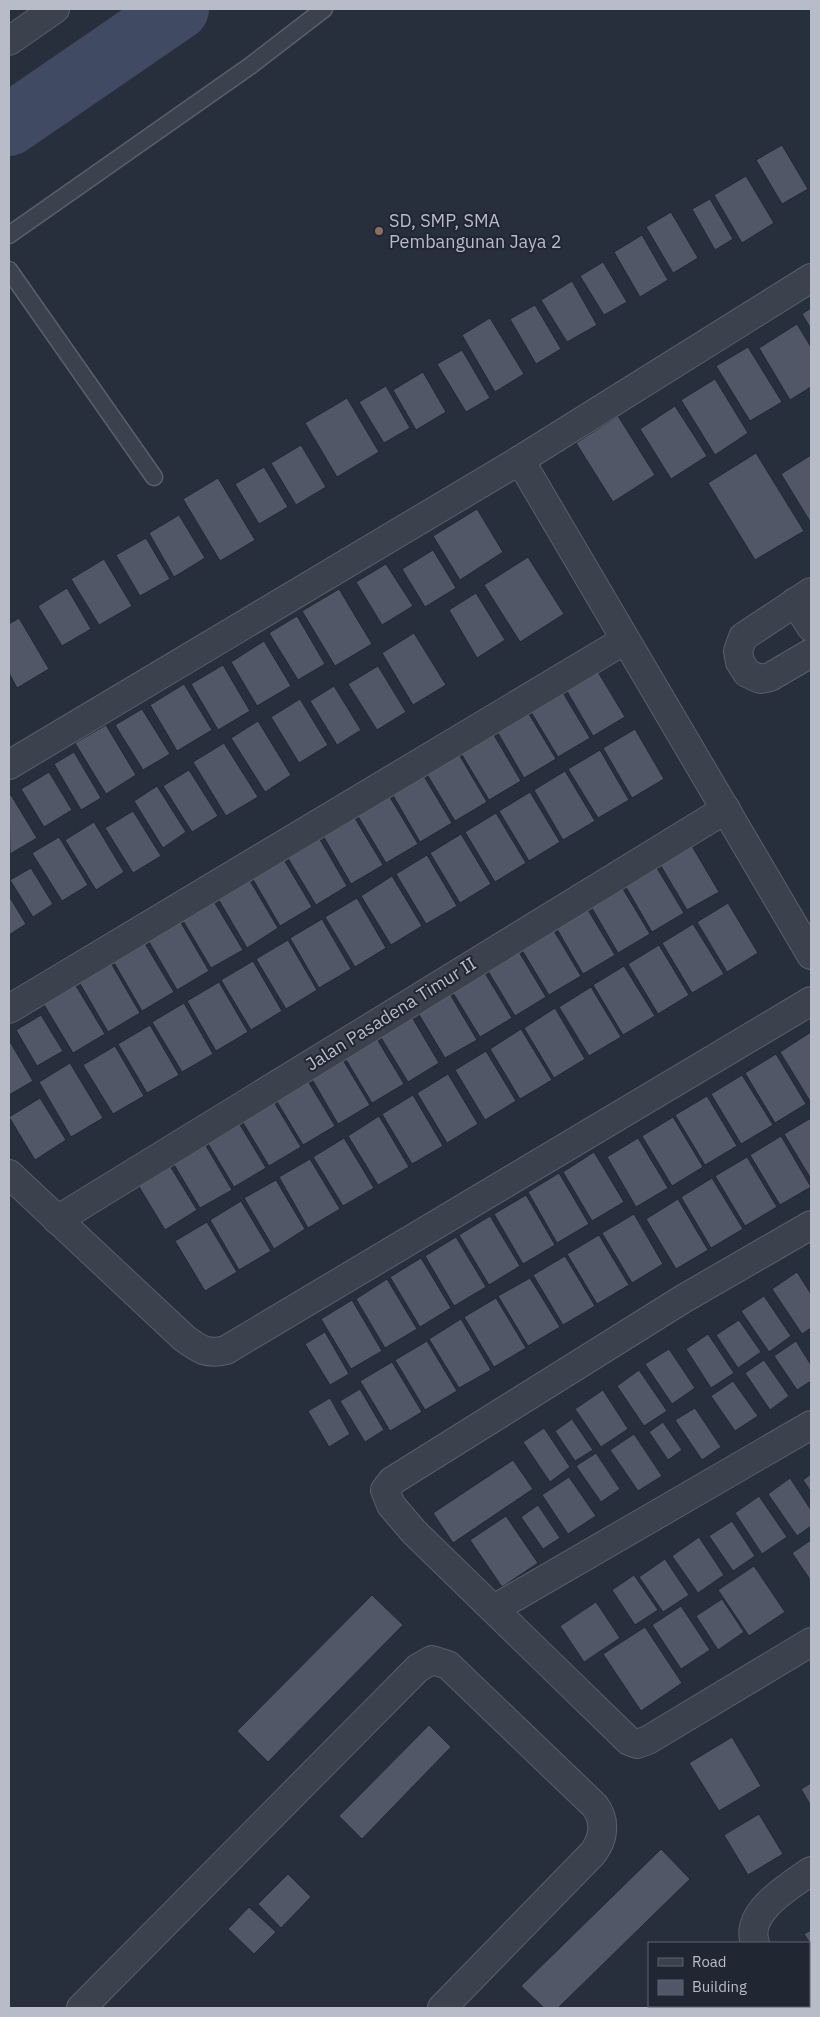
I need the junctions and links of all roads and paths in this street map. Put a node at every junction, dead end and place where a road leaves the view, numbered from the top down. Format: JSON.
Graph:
{"nodes":[{"id":1,"x":55,"y":9,"type":"edge"},
{"id":2,"x":324,"y":9,"type":"edge"},
{"id":3,"x":9,"y":41,"type":"edge"},
{"id":4,"x":9,"y":235,"type":"edge"},
{"id":5,"x":9,"y":270,"type":"edge"},
{"id":6,"x":811,"y":278,"type":"edge"},
{"id":7,"x":520,"y":460,"type":"junction"},
{"id":8,"x":154,"y":477,"type":"dead end"},
{"id":9,"x":803,"y":597,"type":"edge"},
{"id":10,"x":811,"y":627,"type":"edge"},
{"id":11,"x":625,"y":640,"type":"junction"},
{"id":12,"x":811,"y":653,"type":"edge"},
{"id":13,"x":9,"y":766,"type":"edge"},
{"id":14,"x":726,"y":809,"type":"junction"},
{"id":15,"x":811,"y":955,"type":"edge"},
{"id":16,"x":811,"y":1001,"type":"edge"},
{"id":17,"x":9,"y":1009,"type":"edge"},
{"id":18,"x":9,"y":1174,"type":"edge"},
{"id":19,"x":57,"y":1220,"type":"junction"},
{"id":20,"x":811,"y":1225,"type":"edge"},
{"id":21,"x":811,"y":1425,"type":"edge"},
{"id":22,"x":494,"y":1609,"type":"junction"},
{"id":23,"x":811,"y":1642,"type":"edge"},
{"id":24,"x":811,"y":1871,"type":"edge"},
{"id":25,"x":755,"y":1942,"type":"edge"},
{"id":26,"x":81,"y":2008,"type":"edge"},
{"id":27,"x":442,"y":2008,"type":"edge"}],
"edges":[{"from":1,"to":3,"type":"street"},
{"from":2,"to":4,"type":"lane"},
{"from":5,"to":8,"type":"lane"},
{"from":6,"to":7,"type":"street"},
{"from":7,"to":11,"type":"street"},
{"from":7,"to":13,"type":"street"},
{"from":9,"to":10,"type":"street"},
{"from":9,"to":12,"type":"street"},
{"from":11,"to":14,"type":"street"},
{"from":11,"to":17,"type":"street"},
{"from":14,"to":15,"type":"street"},
{"from":14,"to":19,"type":"street","name":"Jalan Pasadena Timur II"},
{"from":16,"to":19,"type":"street"},
{"from":18,"to":19,"type":"street"},
{"from":20,"to":22,"type":"street"},
{"from":21,"to":22,"type":"street"},
{"from":22,"to":23,"type":"street"},
{"from":24,"to":25,"type":"street"},
{"from":26,"to":27,"type":"street"}]}
